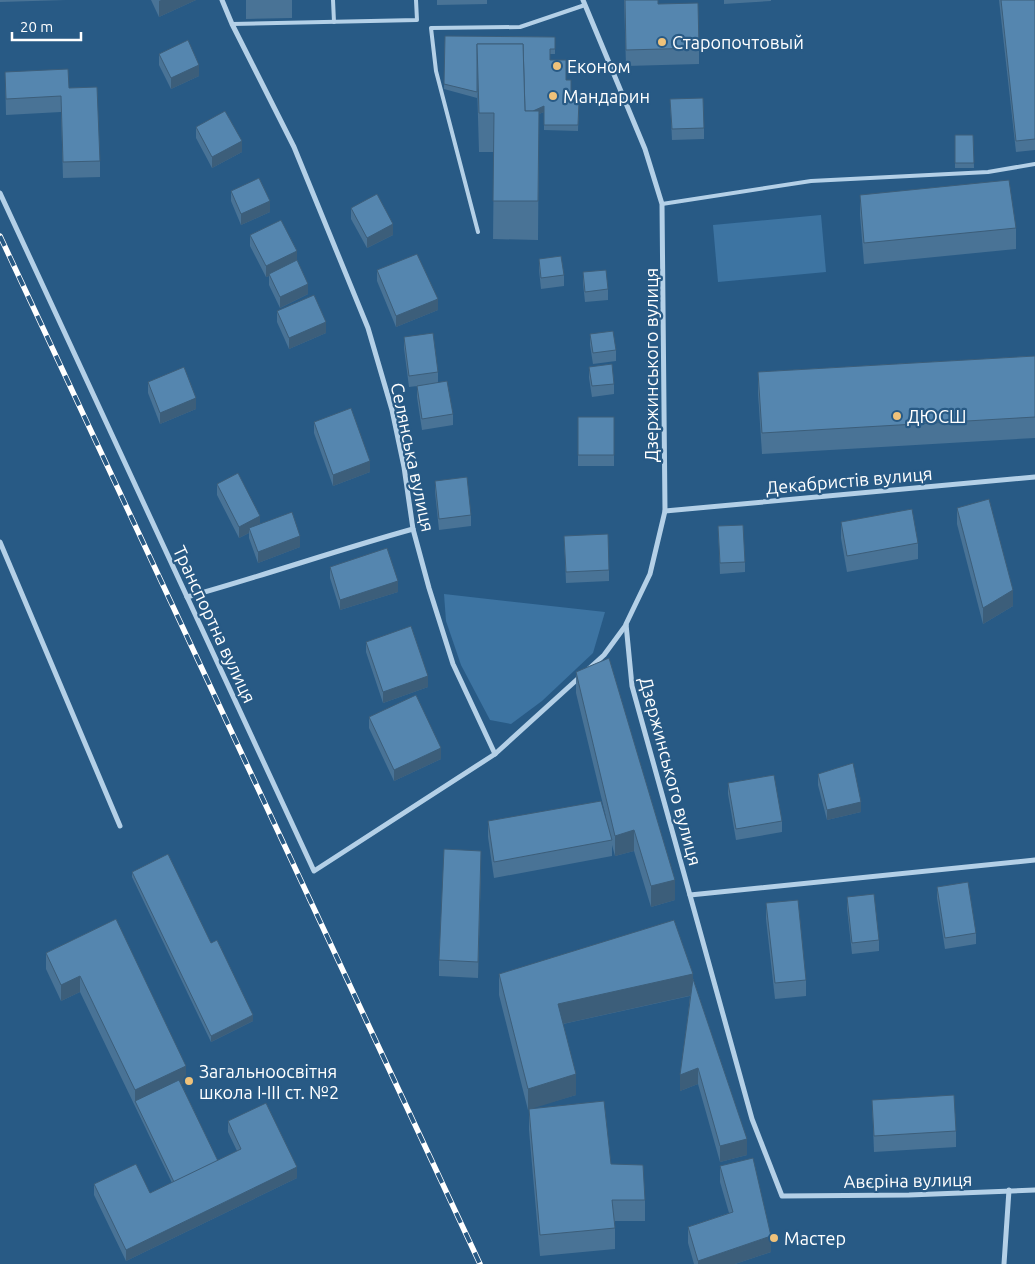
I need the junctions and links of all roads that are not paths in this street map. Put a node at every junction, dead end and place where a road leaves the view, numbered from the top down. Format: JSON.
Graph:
{"nodes":[{"id":1,"x":222,"y":0,"type":"edge"},
{"id":2,"x":333,"y":0,"type":"edge"},
{"id":3,"x":416,"y":0,"type":"edge"},
{"id":4,"x":584,"y":3,"type":"edge"},
{"id":5,"x":334,"y":22,"type":"junction"},
{"id":6,"x":232,"y":24,"type":"junction"},
{"id":7,"x":1035,"y":164,"type":"edge"},
{"id":8,"x":0,"y":193,"type":"edge"},
{"id":9,"x":662,"y":204,"type":"junction"},
{"id":10,"x":478,"y":232,"type":"dead end"},
{"id":11,"x":1035,"y":477,"type":"edge"},
{"id":12,"x":665,"y":510,"type":"junction"},
{"id":13,"x":413,"y":530,"type":"junction"},
{"id":14,"x":0,"y":542,"type":"edge"},
{"id":15,"x":187,"y":597,"type":"junction"},
{"id":16,"x":626,"y":624,"type":"junction"},
{"id":17,"x":496,"y":754,"type":"junction"},
{"id":18,"x":120,"y":826,"type":"dead end"},
{"id":19,"x":1035,"y":860,"type":"edge"},
{"id":20,"x":690,"y":894,"type":"junction"},
{"id":21,"x":1009,"y":1190,"type":"junction"},
{"id":22,"x":1035,"y":1190,"type":"edge"},
{"id":23,"x":782,"y":1196,"type":"joint"},
{"id":24,"x":1004,"y":1264,"type":"edge"}],
"edges":[{"from":1,"to":6,"type":"street","name":"Селянська вулиця"},
{"from":2,"to":5,"type":"lane"},
{"from":3,"to":5,"type":"lane"},
{"from":4,"to":9,"type":"street","name":"Дзержинського вулиця"},
{"from":4,"to":10,"type":"lane"},
{"from":5,"to":6,"type":"lane"},
{"from":6,"to":13,"type":"street","name":"Селянська вулиця"},
{"from":7,"to":9,"type":"lane"},
{"from":8,"to":15,"type":"street","name":"Транспортна вулиця"},
{"from":9,"to":12,"type":"street","name":"Дзержинського вулиця"},
{"from":11,"to":12,"type":"street","name":"Декабристів вулиця"},
{"from":12,"to":16,"type":"street","name":"Дзержинського вулиця"},
{"from":13,"to":15,"type":"street"},
{"from":13,"to":17,"type":"street","name":"Селянська вулиця"},
{"from":14,"to":18,"type":"street"},
{"from":15,"to":17,"type":"street","name":"Транспортна вулиця"},
{"from":16,"to":17,"type":"street"},
{"from":16,"to":20,"type":"street","name":"Дзержинського вулиця"},
{"from":19,"to":20,"type":"street"},
{"from":20,"to":23,"type":"street","name":"Дзержинського вулиця"},
{"from":21,"to":22,"type":"street","name":"Авєріна вулиця"},
{"from":21,"to":23,"type":"street","name":"Авєріна вулиця"},
{"from":21,"to":24,"type":"street"}]}
